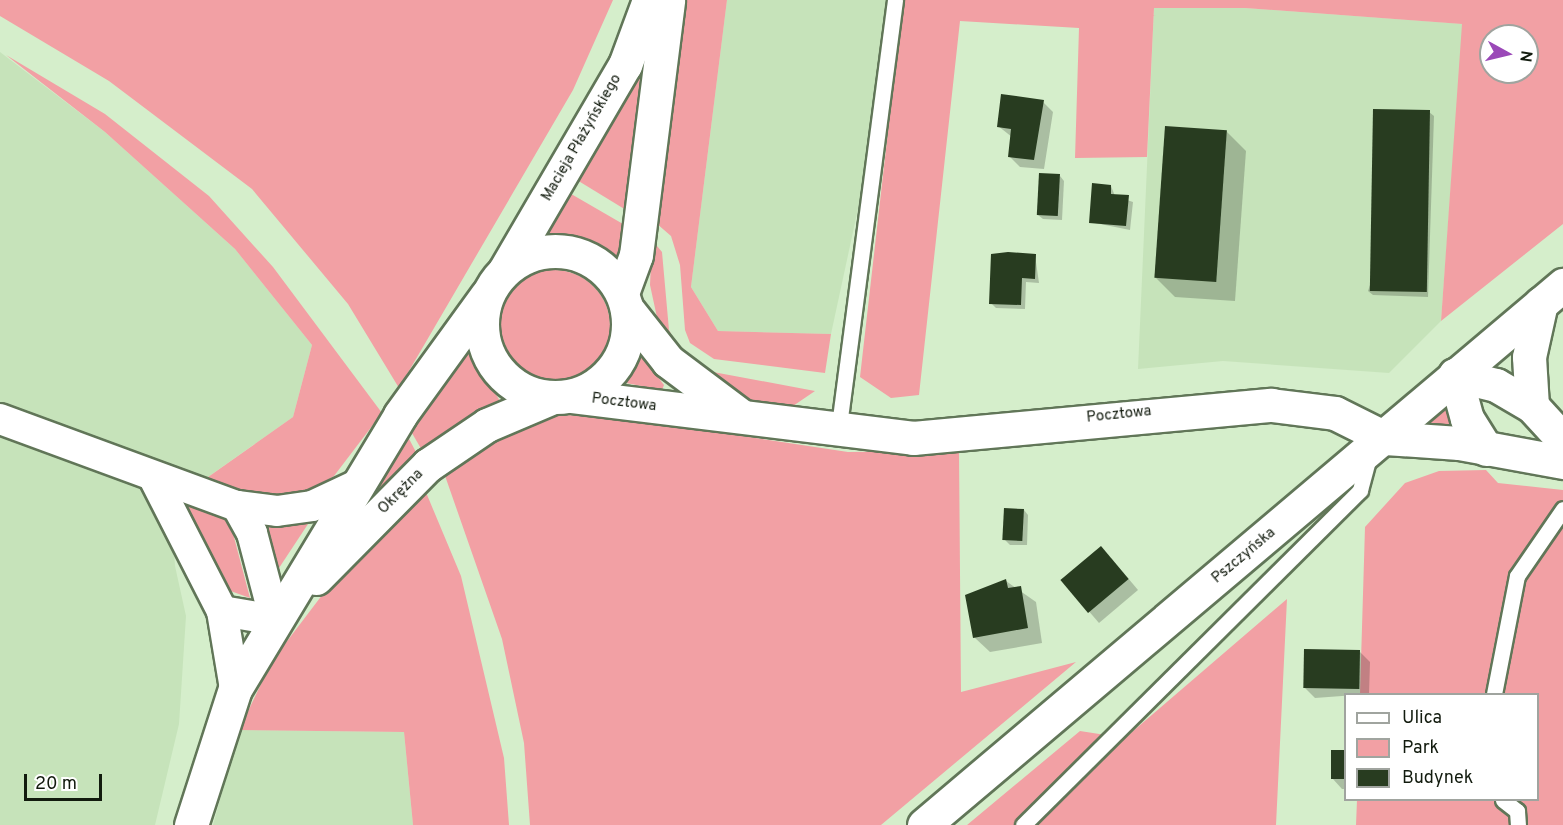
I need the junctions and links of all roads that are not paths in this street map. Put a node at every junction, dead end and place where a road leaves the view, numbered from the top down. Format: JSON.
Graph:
{"nodes":[{"id":1,"x":649,"y":0,"type":"edge"},
{"id":2,"x":668,"y":0,"type":"edge"},
{"id":3,"x":895,"y":0,"type":"edge"},
{"id":4,"x":496,"y":283,"type":"junction"},
{"id":5,"x":1552,"y":294,"type":"edge"},
{"id":6,"x":625,"y":301,"type":"junction"},
{"id":7,"x":1455,"y":375,"type":"junction"},
{"id":8,"x":562,"y":397,"type":"junction"},
{"id":9,"x":1532,"y":406,"type":"junction"},
{"id":10,"x":747,"y":418,"type":"junction"},
{"id":11,"x":0,"y":419,"type":"edge"},
{"id":12,"x":838,"y":433,"type":"junction"},
{"id":13,"x":1563,"y":440,"type":"edge"},
{"id":14,"x":1378,"y":444,"type":"junction"},
{"id":15,"x":1486,"y":449,"type":"junction"},
{"id":16,"x":1563,"y":462,"type":"edge"},
{"id":17,"x":155,"y":480,"type":"junction"},
{"id":18,"x":357,"y":485,"type":"junction"},
{"id":19,"x":237,"y":506,"type":"junction"},
{"id":20,"x":1563,"y":509,"type":"edge"},
{"id":21,"x":222,"y":611,"type":"junction"},
{"id":22,"x":275,"y":620,"type":"junction"},
{"id":23,"x":235,"y":689,"type":"junction"},
{"id":24,"x":1494,"y":693,"type":"edge"},
{"id":25,"x":1504,"y":801,"type":"edge"},
{"id":26,"x":191,"y":825,"type":"edge"},
{"id":27,"x":924,"y":825,"type":"edge"},
{"id":28,"x":1023,"y":825,"type":"edge"},
{"id":29,"x":1518,"y":825,"type":"edge"}],
"edges":[{"from":1,"to":4,"type":"street","name":"Macieja Płażyńskiego"},
{"from":2,"to":6,"type":"street"},
{"from":3,"to":12,"type":"lane"},
{"from":4,"to":6,"type":"street"},
{"from":4,"to":8,"type":"street"},
{"from":4,"to":18,"type":"street","name":"Okrężna"},
{"from":5,"to":7,"type":"street","name":"Pszczyńska"},
{"from":5,"to":9,"type":"street"},
{"from":6,"to":8,"type":"street"},
{"from":6,"to":10,"type":"street","name":"Pocztowa"},
{"from":7,"to":9,"type":"street"},
{"from":7,"to":14,"type":"street","name":"Pszczyńska"},
{"from":7,"to":15,"type":"street"},
{"from":8,"to":10,"type":"street","name":"Pocztowa"},
{"from":8,"to":22,"type":"street","name":"Okrężna"},
{"from":9,"to":13,"type":"street"},
{"from":10,"to":12,"type":"street","name":"Pocztowa"},
{"from":11,"to":17,"type":"street"},
{"from":12,"to":14,"type":"street","name":"Pocztowa"},
{"from":14,"to":15,"type":"street","name":"Pocztowa"},
{"from":14,"to":27,"type":"street","name":"Pszczyńska"},
{"from":14,"to":28,"type":"lane"},
{"from":15,"to":16,"type":"street","name":"Pocztowa"},
{"from":17,"to":19,"type":"street"},
{"from":17,"to":21,"type":"street","name":"Okrężna"},
{"from":18,"to":19,"type":"street"},
{"from":18,"to":22,"type":"street","name":"Okrężna"},
{"from":19,"to":22,"type":"street"},
{"from":20,"to":24,"type":"lane"},
{"from":21,"to":22,"type":"street"},
{"from":21,"to":23,"type":"street","name":"Okrężna"},
{"from":22,"to":23,"type":"street","name":"Okrężna"},
{"from":23,"to":26,"type":"street","name":"Okrężna"},
{"from":25,"to":29,"type":"lane"}]}
